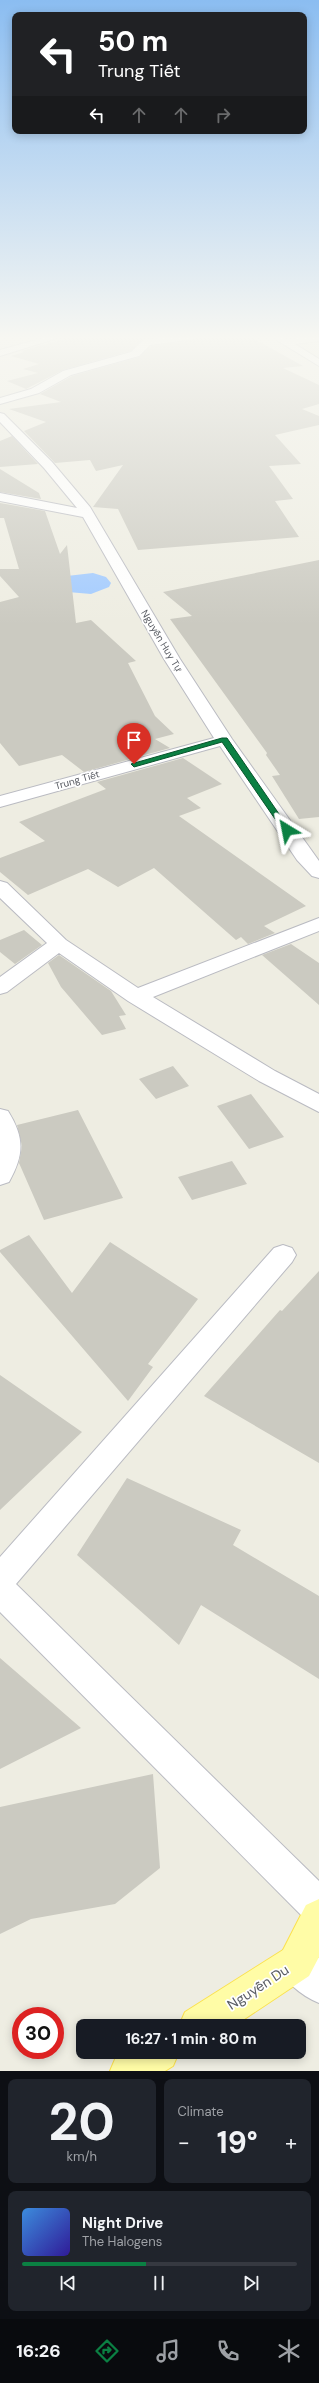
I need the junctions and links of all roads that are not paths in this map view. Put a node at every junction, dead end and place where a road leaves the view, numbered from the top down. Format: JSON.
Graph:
{"nodes":[{"id":1,"x":16,"y":433,"type":"edge"},
{"id":2,"x":0,"y":497,"type":"edge"},
{"id":3,"x":86,"y":514,"type":"junction"},
{"id":4,"x":224,"y":740,"type":"junction"},
{"id":5,"x":0,"y":802,"type":"edge"},
{"id":6,"x":319,"y":872,"type":"edge"},
{"id":7,"x":0,"y":887,"type":"edge"},
{"id":8,"x":319,"y":924,"type":"edge"},
{"id":9,"x":60,"y":944,"type":"junction"},
{"id":10,"x":0,"y":987,"type":"edge"},
{"id":11,"x":136,"y":996,"type":"junction"},
{"id":12,"x":319,"y":1104,"type":"edge"},
{"id":13,"x":0,"y":1117,"type":"edge"},
{"id":14,"x":0,"y":1176,"type":"edge"},
{"id":15,"x":283,"y":1255,"type":"dead end"},
{"id":16,"x":0,"y":1580,"type":"edge"},
{"id":17,"x":0,"y":1590,"type":"edge"},
{"id":18,"x":319,"y":1907,"type":"edge"},
{"id":19,"x":319,"y":1918,"type":"edge"},
{"id":20,"x":307,"y":1973,"type":"edge"},
{"id":21,"x":213,"y":2019,"type":"edge"},
{"id":22,"x":148,"y":2059,"type":"edge"},
{"id":23,"x":130,"y":2071,"type":"edge"}],
"edges":[{"from":1,"to":3,"type":"street","name":"Nguyễn Huy Tự"},
{"from":2,"to":3,"type":"street"},
{"from":3,"to":4,"type":"street","name":"Nguyễn Huy Tự"},
{"from":4,"to":5,"type":"street","name":"Trung Tiết"},
{"from":4,"to":6,"type":"street","name":"Nguyễn Huy Tự"},
{"from":7,"to":9,"type":"street"},
{"from":8,"to":11,"type":"street"},
{"from":9,"to":10,"type":"street"},
{"from":9,"to":11,"type":"street"},
{"from":11,"to":12,"type":"street"},
{"from":13,"to":14,"type":"street"},
{"from":15,"to":16,"type":"street"},
{"from":17,"to":18,"type":"street"},
{"from":19,"to":20,"type":"main road","name":"Nguyễn Du"},
{"from":20,"to":21,"type":"main road","name":"Nguyễn Du"},
{"from":22,"to":23,"type":"main road"}]}
